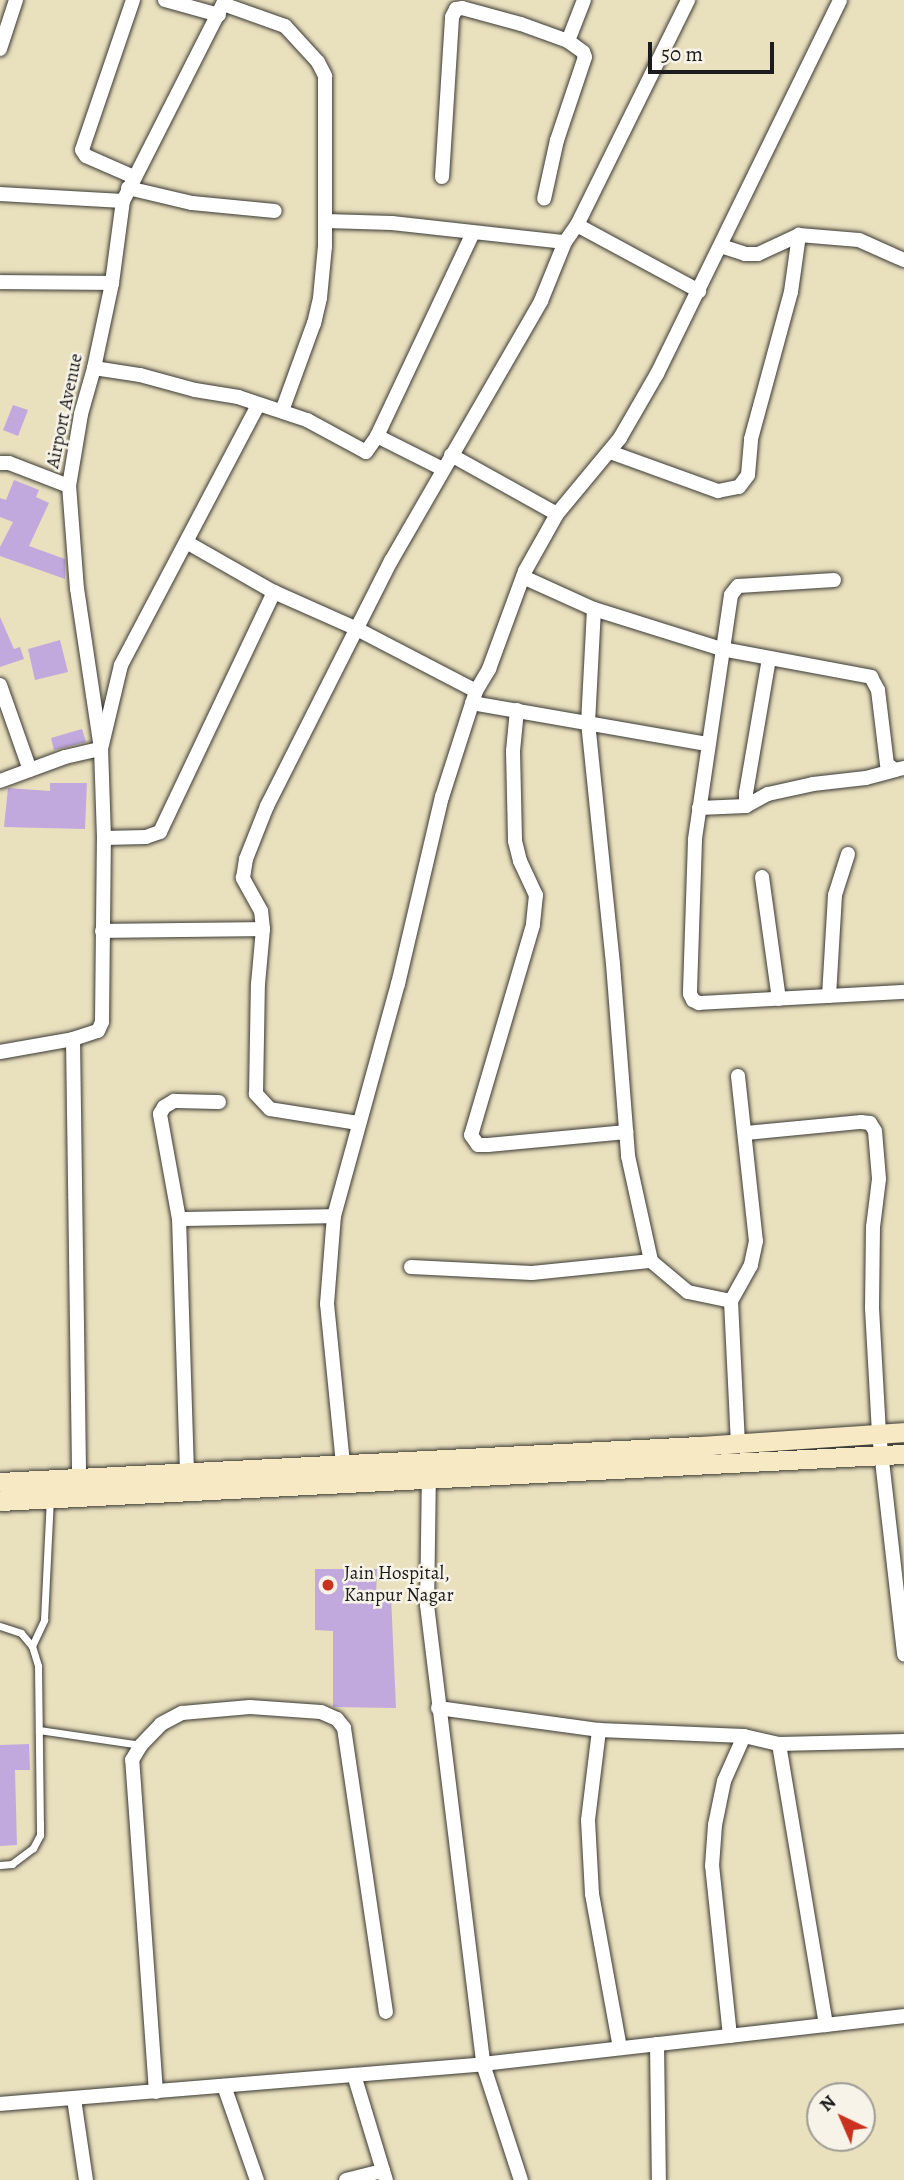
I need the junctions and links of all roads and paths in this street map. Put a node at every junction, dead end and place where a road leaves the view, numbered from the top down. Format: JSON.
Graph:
{"nodes":[{"id":1,"x":16,"y":0,"type":"edge"},
{"id":2,"x":133,"y":0,"type":"edge"},
{"id":3,"x":165,"y":0,"type":"edge"},
{"id":4,"x":584,"y":0,"type":"edge"},
{"id":5,"x":688,"y":0,"type":"edge"},
{"id":6,"x":840,"y":0,"type":"edge"},
{"id":7,"x":458,"y":4,"type":"edge"},
{"id":8,"x":222,"y":6,"type":"edge"},
{"id":9,"x":568,"y":41,"type":"junction"},
{"id":10,"x":0,"y":49,"type":"edge"},
{"id":11,"x":442,"y":177,"type":"dead end"},
{"id":12,"x":128,"y":189,"type":"junction"},
{"id":13,"x":0,"y":194,"type":"edge"},
{"id":14,"x":544,"y":199,"type":"dead end"},
{"id":15,"x":275,"y":211,"type":"dead end"},
{"id":16,"x":326,"y":220,"type":"junction"},
{"id":17,"x":577,"y":225,"type":"junction"},
{"id":18,"x":473,"y":233,"type":"junction"},
{"id":19,"x":799,"y":235,"type":"junction"},
{"id":20,"x":565,"y":242,"type":"junction"},
{"id":21,"x":721,"y":246,"type":"junction"},
{"id":22,"x":904,"y":260,"type":"edge"},
{"id":23,"x":0,"y":282,"type":"edge"},
{"id":24,"x":112,"y":283,"type":"junction"},
{"id":25,"x":699,"y":291,"type":"junction"},
{"id":26,"x":94,"y":368,"type":"junction"},
{"id":27,"x":258,"y":405,"type":"junction"},
{"id":28,"x":282,"y":411,"type":"junction"},
{"id":29,"x":377,"y":436,"type":"junction"},
{"id":30,"x":610,"y":452,"type":"junction"},
{"id":31,"x":451,"y":456,"type":"junction"},
{"id":32,"x":0,"y":463,"type":"edge"},
{"id":33,"x":443,"y":470,"type":"junction"},
{"id":34,"x":69,"y":486,"type":"junction"},
{"id":35,"x":557,"y":514,"type":"junction"},
{"id":36,"x":188,"y":543,"type":"junction"},
{"id":37,"x":523,"y":577,"type":"junction"},
{"id":38,"x":834,"y":580,"type":"dead end"},
{"id":39,"x":274,"y":592,"type":"junction"},
{"id":40,"x":594,"y":609,"type":"junction"},
{"id":41,"x":355,"y":628,"type":"junction"},
{"id":42,"x":722,"y":649,"type":"junction"},
{"id":43,"x":769,"y":658,"type":"junction"},
{"id":44,"x":0,"y":685,"type":"edge"},
{"id":45,"x":474,"y":697,"type":"junction"},
{"id":46,"x":517,"y":710,"type":"junction"},
{"id":47,"x":588,"y":722,"type":"junction"},
{"id":48,"x":708,"y":744,"type":"junction"},
{"id":49,"x":101,"y":748,"type":"junction"},
{"id":50,"x":899,"y":769,"type":"edge"},
{"id":51,"x":30,"y":770,"type":"junction"},
{"id":52,"x":0,"y":781,"type":"edge"},
{"id":53,"x":746,"y":806,"type":"junction"},
{"id":54,"x":699,"y":808,"type":"junction"},
{"id":55,"x":104,"y":838,"type":"junction"},
{"id":56,"x":848,"y":855,"type":"dead end"},
{"id":57,"x":762,"y":877,"type":"dead end"},
{"id":58,"x":263,"y":929,"type":"junction"},
{"id":59,"x":102,"y":931,"type":"junction"},
{"id":60,"x":904,"y":992,"type":"edge"},
{"id":61,"x":829,"y":996,"type":"junction"},
{"id":62,"x":779,"y":999,"type":"junction"},
{"id":63,"x":74,"y":1039,"type":"junction"},
{"id":64,"x":0,"y":1052,"type":"edge"},
{"id":65,"x":738,"y":1076,"type":"dead end"},
{"id":66,"x":219,"y":1102,"type":"dead end"},
{"id":67,"x":358,"y":1123,"type":"junction"},
{"id":68,"x":626,"y":1132,"type":"junction"},
{"id":69,"x":746,"y":1133,"type":"junction"},
{"id":70,"x":334,"y":1216,"type":"junction"},
{"id":71,"x":178,"y":1219,"type":"junction"},
{"id":72,"x":651,"y":1261,"type":"junction"},
{"id":73,"x":411,"y":1267,"type":"dead end"},
{"id":74,"x":731,"y":1301,"type":"junction"},
{"id":75,"x":904,"y":1432,"type":"edge"},
{"id":76,"x":879,"y":1434,"type":"junction"},
{"id":77,"x":738,"y":1444,"type":"junction"},
{"id":78,"x":904,"y":1454,"type":"edge"},
{"id":79,"x":881,"y":1455,"type":"junction"},
{"id":80,"x":429,"y":1469,"type":"junction"},
{"id":81,"x":187,"y":1472,"type":"junction"},
{"id":82,"x":344,"y":1473,"type":"junction"},
{"id":83,"x":79,"y":1478,"type":"junction"},
{"id":84,"x":0,"y":1482,"type":"edge"},
{"id":85,"x":50,"y":1498,"type":"junction"},
{"id":86,"x":0,"y":1501,"type":"edge"},
{"id":87,"x":0,"y":1626,"type":"edge"},
{"id":88,"x":32,"y":1646,"type":"junction"},
{"id":89,"x":904,"y":1655,"type":"edge"},
{"id":90,"x":439,"y":1708,"type":"junction"},
{"id":91,"x":39,"y":1730,"type":"junction"},
{"id":92,"x":599,"y":1730,"type":"junction"},
{"id":93,"x":744,"y":1736,"type":"junction"},
{"id":94,"x":904,"y":1741,"type":"edge"},
{"id":95,"x":779,"y":1744,"type":"junction"},
{"id":96,"x":141,"y":1745,"type":"junction"},
{"id":97,"x":0,"y":1864,"type":"edge"},
{"id":98,"x":386,"y":2012,"type":"dead end"},
{"id":99,"x":904,"y":2016,"type":"edge"},
{"id":100,"x":826,"y":2025,"type":"junction"},
{"id":101,"x":730,"y":2036,"type":"junction"},
{"id":102,"x":657,"y":2044,"type":"junction"},
{"id":103,"x":620,"y":2048,"type":"junction"},
{"id":104,"x":483,"y":2064,"type":"junction"},
{"id":105,"x":354,"y":2075,"type":"junction"},
{"id":106,"x":224,"y":2086,"type":"junction"},
{"id":107,"x":156,"y":2092,"type":"junction"},
{"id":108,"x":74,"y":2099,"type":"junction"},
{"id":109,"x":0,"y":2104,"type":"edge"},
{"id":110,"x":385,"y":2175,"type":"edge"},
{"id":111,"x":86,"y":2180,"type":"edge"},
{"id":112,"x":257,"y":2180,"type":"edge"},
{"id":113,"x":346,"y":2180,"type":"edge"},
{"id":114,"x":521,"y":2180,"type":"edge"},
{"id":115,"x":659,"y":2180,"type":"edge"}],
"edges":[{"from":1,"to":10,"type":"street"},
{"from":2,"to":12,"type":"street"},
{"from":3,"to":8,"type":"street"},
{"from":4,"to":9,"type":"street"},
{"from":5,"to":17,"type":"street"},
{"from":6,"to":21,"type":"street"},
{"from":7,"to":9,"type":"street"},
{"from":7,"to":11,"type":"street"},
{"from":8,"to":12,"type":"street","name":"Airport Avenue"},
{"from":8,"to":16,"type":"street"},
{"from":9,"to":14,"type":"street"},
{"from":12,"to":13,"type":"street"},
{"from":12,"to":15,"type":"street"},
{"from":12,"to":24,"type":"street","name":"Airport Avenue"},
{"from":16,"to":18,"type":"street"},
{"from":16,"to":28,"type":"street"},
{"from":17,"to":20,"type":"street"},
{"from":17,"to":25,"type":"street"},
{"from":18,"to":20,"type":"street"},
{"from":18,"to":29,"type":"street"},
{"from":19,"to":21,"type":"street"},
{"from":19,"to":22,"type":"street"},
{"from":19,"to":30,"type":"street"},
{"from":20,"to":31,"type":"street"},
{"from":21,"to":25,"type":"street"},
{"from":23,"to":24,"type":"street"},
{"from":24,"to":26,"type":"street","name":"Airport Avenue"},
{"from":25,"to":30,"type":"street"},
{"from":26,"to":27,"type":"street"},
{"from":26,"to":34,"type":"street","name":"Airport Avenue"},
{"from":27,"to":28,"type":"street"},
{"from":27,"to":36,"type":"street"},
{"from":28,"to":29,"type":"street"},
{"from":29,"to":33,"type":"street"},
{"from":30,"to":35,"type":"street"},
{"from":31,"to":33,"type":"street"},
{"from":31,"to":35,"type":"street"},
{"from":32,"to":34,"type":"street"},
{"from":33,"to":41,"type":"street"},
{"from":34,"to":49,"type":"street","name":"Airport Avenue"},
{"from":35,"to":37,"type":"street"},
{"from":36,"to":39,"type":"street"},
{"from":36,"to":49,"type":"street"},
{"from":37,"to":40,"type":"street"},
{"from":37,"to":45,"type":"street"},
{"from":38,"to":42,"type":"street"},
{"from":39,"to":41,"type":"street"},
{"from":39,"to":55,"type":"street"},
{"from":40,"to":42,"type":"street"},
{"from":40,"to":47,"type":"street"},
{"from":41,"to":45,"type":"street"},
{"from":41,"to":58,"type":"street"},
{"from":42,"to":43,"type":"street"},
{"from":42,"to":48,"type":"street"},
{"from":43,"to":50,"type":"street"},
{"from":43,"to":53,"type":"street"},
{"from":44,"to":51,"type":"street"},
{"from":45,"to":46,"type":"street"},
{"from":45,"to":67,"type":"street"},
{"from":46,"to":47,"type":"street"},
{"from":46,"to":68,"type":"street"},
{"from":47,"to":48,"type":"street"},
{"from":47,"to":68,"type":"street"},
{"from":48,"to":54,"type":"street"},
{"from":49,"to":51,"type":"street"},
{"from":49,"to":55,"type":"street"},
{"from":50,"to":53,"type":"street"},
{"from":51,"to":52,"type":"street"},
{"from":53,"to":54,"type":"street"},
{"from":54,"to":62,"type":"street"},
{"from":55,"to":59,"type":"street"},
{"from":56,"to":61,"type":"street"},
{"from":57,"to":62,"type":"street"},
{"from":58,"to":59,"type":"street"},
{"from":58,"to":67,"type":"street"},
{"from":59,"to":63,"type":"street"},
{"from":60,"to":61,"type":"street"},
{"from":61,"to":62,"type":"street"},
{"from":63,"to":64,"type":"street"},
{"from":63,"to":83,"type":"street"},
{"from":65,"to":69,"type":"street"},
{"from":66,"to":71,"type":"street"},
{"from":67,"to":70,"type":"street"},
{"from":68,"to":72,"type":"street"},
{"from":69,"to":74,"type":"street"},
{"from":69,"to":76,"type":"street"},
{"from":70,"to":71,"type":"street"},
{"from":70,"to":82,"type":"street"},
{"from":71,"to":81,"type":"street"},
{"from":72,"to":73,"type":"street"},
{"from":72,"to":74,"type":"street"},
{"from":74,"to":77,"type":"street"},
{"from":75,"to":76,"type":"main road"},
{"from":76,"to":77,"type":"main road"},
{"from":76,"to":79,"type":"street"},
{"from":77,"to":80,"type":"main road"},
{"from":78,"to":79,"type":"main road"},
{"from":79,"to":80,"type":"main road"},
{"from":79,"to":89,"type":"street"},
{"from":80,"to":82,"type":"main road"},
{"from":80,"to":90,"type":"street"},
{"from":81,"to":82,"type":"main road"},
{"from":81,"to":83,"type":"main road"},
{"from":82,"to":85,"type":"main road"},
{"from":83,"to":84,"type":"main road"},
{"from":85,"to":86,"type":"main road"},
{"from":85,"to":88,"type":"lane"},
{"from":87,"to":88,"type":"lane"},
{"from":88,"to":91,"type":"lane"},
{"from":90,"to":92,"type":"street"},
{"from":90,"to":104,"type":"street"},
{"from":91,"to":96,"type":"lane"},
{"from":91,"to":97,"type":"lane"},
{"from":92,"to":93,"type":"street"},
{"from":92,"to":103,"type":"street"},
{"from":93,"to":95,"type":"street"},
{"from":93,"to":101,"type":"street"},
{"from":94,"to":95,"type":"street"},
{"from":95,"to":100,"type":"street"},
{"from":96,"to":98,"type":"street"},
{"from":96,"to":107,"type":"street"},
{"from":99,"to":100,"type":"street"},
{"from":100,"to":101,"type":"street"},
{"from":101,"to":102,"type":"street"},
{"from":102,"to":103,"type":"street"},
{"from":102,"to":115,"type":"street"},
{"from":103,"to":104,"type":"street"},
{"from":104,"to":105,"type":"street"},
{"from":104,"to":114,"type":"street"},
{"from":105,"to":106,"type":"street"},
{"from":105,"to":110,"type":"street"},
{"from":106,"to":107,"type":"street"},
{"from":106,"to":112,"type":"street"},
{"from":107,"to":108,"type":"street"},
{"from":108,"to":109,"type":"street"},
{"from":108,"to":111,"type":"street"},
{"from":110,"to":113,"type":"street"}]}
